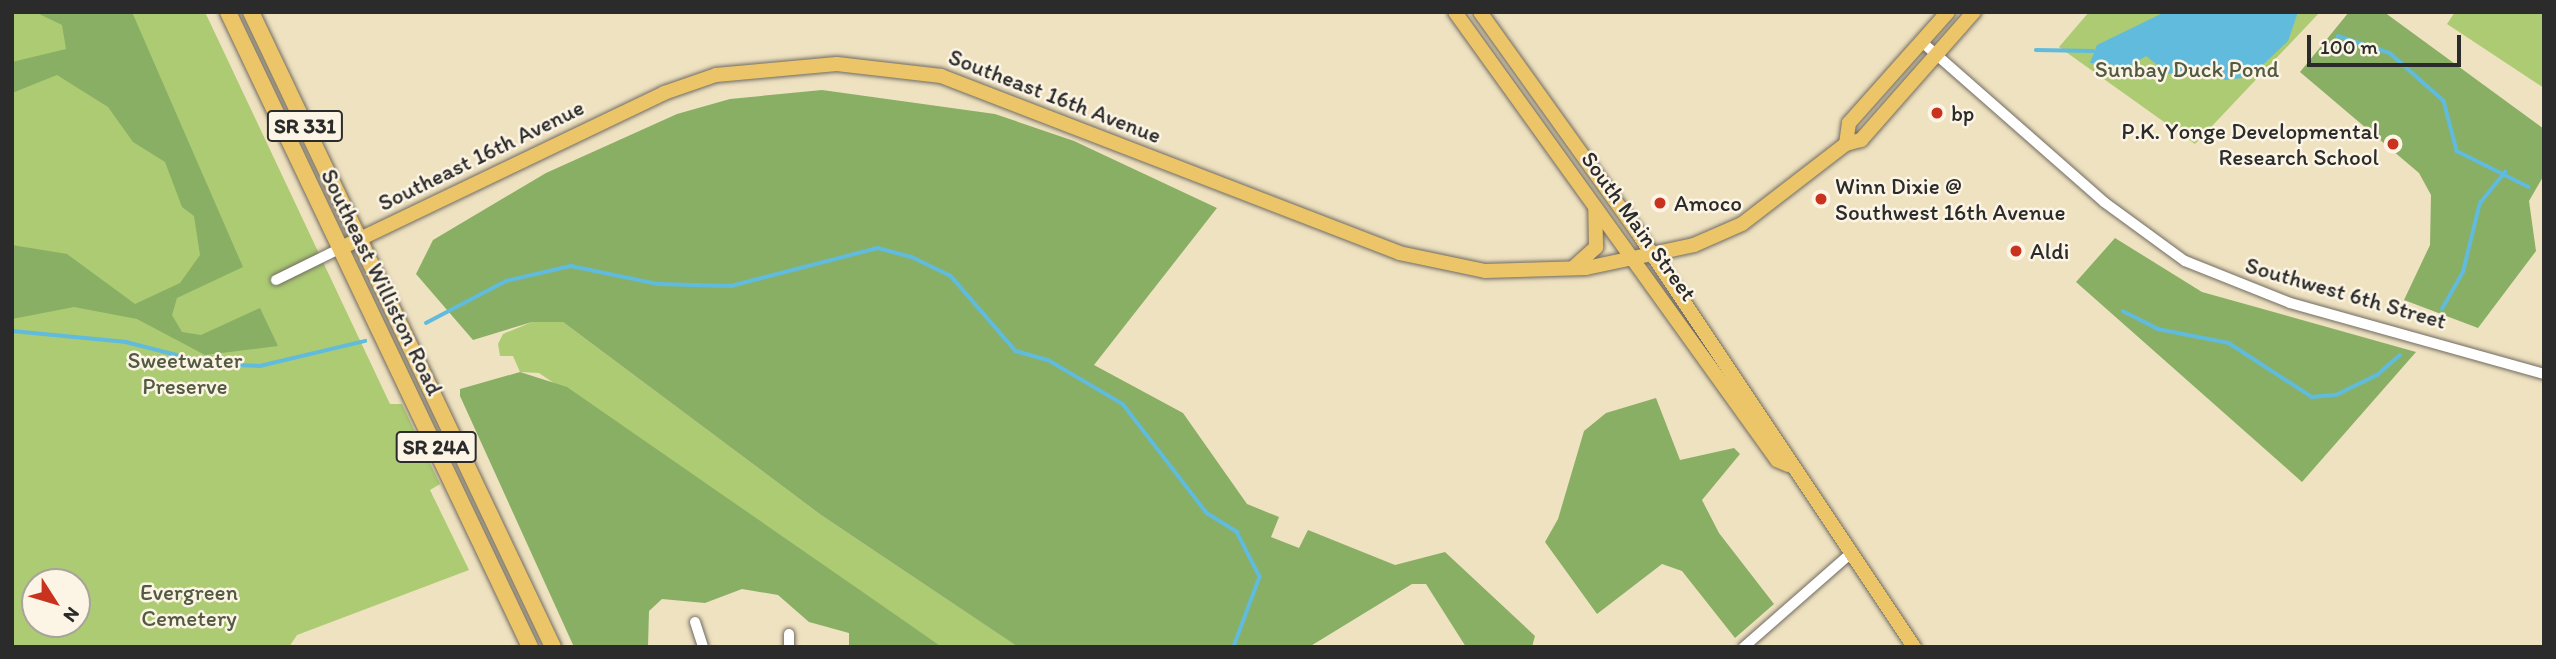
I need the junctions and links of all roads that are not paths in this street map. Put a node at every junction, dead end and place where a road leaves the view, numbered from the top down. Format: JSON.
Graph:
{"nodes":[{"id":1,"x":228,"y":12,"type":"edge"},
{"id":2,"x":251,"y":12,"type":"edge"},
{"id":3,"x":1455,"y":12,"type":"edge"},
{"id":4,"x":1480,"y":12,"type":"edge"},
{"id":5,"x":1948,"y":12,"type":"edge"},
{"id":6,"x":1975,"y":12,"type":"edge"},
{"id":7,"x":1922,"y":42,"type":"junction"},
{"id":8,"x":1937,"y":54,"type":"junction"},
{"id":9,"x":1519,"y":65,"type":"junction"},
{"id":10,"x":1499,"y":75,"type":"junction"},
{"id":11,"x":1846,"y":144,"type":"junction"},
{"id":12,"x":1592,"y":200,"type":"junction"},
{"id":13,"x":359,"y":239,"type":"junction"},
{"id":14,"x":341,"y":248,"type":"junction"},
{"id":15,"x":1653,"y":256,"type":"junction"},
{"id":16,"x":1637,"y":260,"type":"junction"},
{"id":17,"x":1566,"y":270,"type":"junction"},
{"id":18,"x":276,"y":280,"type":"dead end"},
{"id":19,"x":2544,"y":374,"type":"edge"},
{"id":20,"x":1787,"y":465,"type":"junction"},
{"id":21,"x":1850,"y":554,"type":"junction"},
{"id":22,"x":695,"y":622,"type":"dead end"},
{"id":23,"x":789,"y":634,"type":"dead end"},
{"id":24,"x":530,"y":647,"type":"edge"},
{"id":25,"x":553,"y":647,"type":"edge"},
{"id":26,"x":703,"y":647,"type":"edge"},
{"id":27,"x":789,"y":647,"type":"edge"},
{"id":28,"x":1744,"y":647,"type":"edge"},
{"id":29,"x":1914,"y":647,"type":"edge"}],
"edges":[{"from":1,"to":14,"type":"highway","name":"Southeast Williston Road","number":"SR 331"},
{"from":2,"to":13,"type":"highway","name":"Southeast Williston Road","number":"SR 331"},
{"from":3,"to":10,"type":"main road","name":"South Main Street"},
{"from":4,"to":9,"type":"main road","name":"South Main Street"},
{"from":5,"to":7,"type":"main road"},
{"from":6,"to":8,"type":"main road","name":"Southeast 16th Avenue"},
{"from":7,"to":8,"type":"street","name":"Southwest 6th Street"},
{"from":7,"to":11,"type":"main road"},
{"from":8,"to":11,"type":"main road","name":"Southeast 16th Avenue"},
{"from":8,"to":19,"type":"street","name":"Southwest 6th Street"},
{"from":9,"to":10,"type":"main road"},
{"from":9,"to":15,"type":"main road","name":"South Main Street"},
{"from":10,"to":12,"type":"main road","name":"South Main Street"},
{"from":11,"to":15,"type":"main road","name":"Southeast 16th Avenue"},
{"from":12,"to":16,"type":"main road","name":"South Main Street"},
{"from":12,"to":17,"type":"main road"},
{"from":13,"to":14,"type":"main road","name":"Southeast 16th Avenue"},
{"from":13,"to":17,"type":"main road","name":"Southeast 16th Avenue"},
{"from":13,"to":25,"type":"highway","name":"Southeast Williston Road","number":"SR 24A"},
{"from":14,"to":18,"type":"street","name":"Southeast 16th Avenue"},
{"from":14,"to":24,"type":"highway","name":"Southeast Williston Road","number":"SR 24A"},
{"from":15,"to":16,"type":"main road","name":"Southeast 16th Avenue"},
{"from":15,"to":20,"type":"main road","name":"South Main Street"},
{"from":16,"to":17,"type":"main road","name":"Southeast 16th Avenue"},
{"from":16,"to":20,"type":"main road","name":"South Main Street"},
{"from":20,"to":21,"type":"main road","name":"South Main Street"},
{"from":21,"to":28,"type":"street"},
{"from":21,"to":29,"type":"main road","name":"South Main Street"},
{"from":22,"to":26,"type":"street"},
{"from":23,"to":27,"type":"street"}]}
